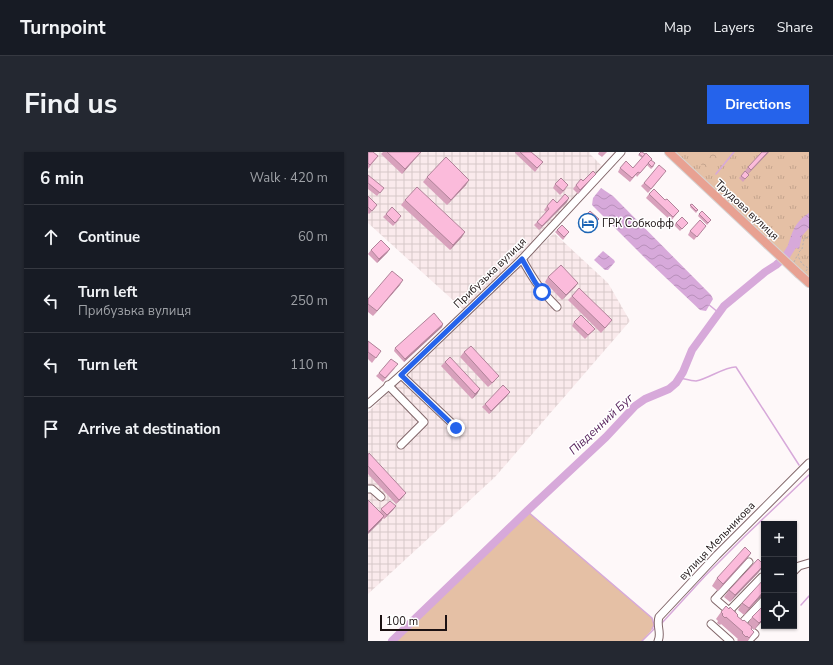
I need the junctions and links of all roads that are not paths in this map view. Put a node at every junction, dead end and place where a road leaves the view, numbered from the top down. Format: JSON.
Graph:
{"nodes":[{"id":1,"x":621,"y":152,"type":"edge"},
{"id":2,"x":669,"y":152,"type":"edge"},
{"id":3,"x":522,"y":259,"type":"junction"},
{"id":4,"x":809,"y":283,"type":"edge"},
{"id":5,"x":557,"y":307,"type":"dead end"},
{"id":6,"x":401,"y":375,"type":"junction"},
{"id":7,"x":388,"y":386,"type":"junction"},
{"id":8,"x":368,"y":404,"type":"edge"},
{"id":9,"x":456,"y":428,"type":"dead end"},
{"id":10,"x":400,"y":445,"type":"dead end"},
{"id":11,"x":809,"y":463,"type":"edge"},
{"id":12,"x":368,"y":489,"type":"edge"},
{"id":13,"x":381,"y":497,"type":"dead end"},
{"id":14,"x":749,"y":562,"type":"edge"},
{"id":15,"x":809,"y":563,"type":"edge"},
{"id":16,"x":797,"y":568,"type":"edge"},
{"id":17,"x":761,"y":578,"type":"edge"},
{"id":18,"x":761,"y":603,"type":"edge"},
{"id":19,"x":729,"y":611,"type":"junction"},
{"id":20,"x":742,"y":623,"type":"junction"},
{"id":21,"x":711,"y":624,"type":"dead end"},
{"id":22,"x":658,"y":641,"type":"edge"},
{"id":23,"x":730,"y":641,"type":"edge"},
{"id":24,"x":748,"y":641,"type":"edge"}],
"edges":[{"from":1,"to":3,"type":"street","name":"Прибузька вулиця"},
{"from":2,"to":4,"type":"main road","name":"Трудова вулиця","bridge":true},
{"from":3,"to":5,"type":"street"},
{"from":3,"to":6,"type":"street","name":"Прибузька вулиця"},
{"from":6,"to":7,"type":"street","name":"Прибузька вулиця"},
{"from":6,"to":9,"type":"street"},
{"from":7,"to":8,"type":"street","name":"Прибузька вулиця"},
{"from":7,"to":10,"type":"street"},
{"from":11,"to":22,"type":"street","name":"вулиця Мельникова"},
{"from":12,"to":13,"type":"street"},
{"from":14,"to":19,"type":"street"},
{"from":15,"to":16,"type":"street"},
{"from":17,"to":19,"type":"street"},
{"from":18,"to":20,"type":"street"},
{"from":19,"to":20,"type":"street"},
{"from":20,"to":24,"type":"street"},
{"from":21,"to":23,"type":"street"}]}
